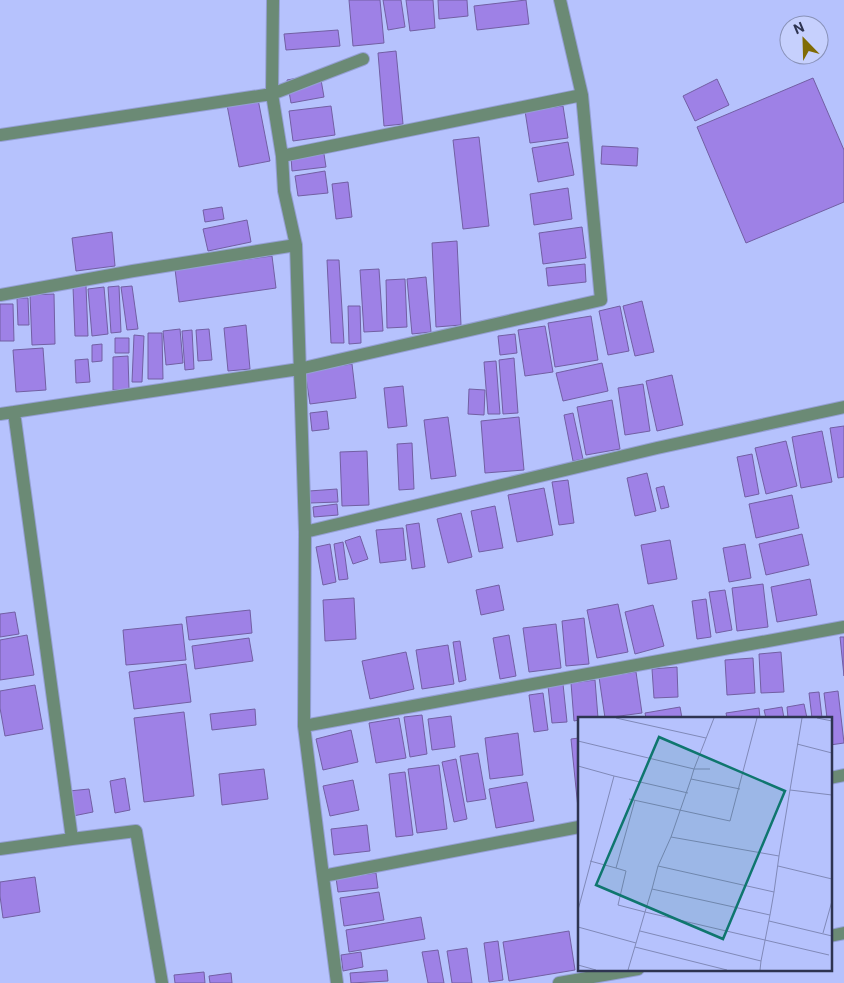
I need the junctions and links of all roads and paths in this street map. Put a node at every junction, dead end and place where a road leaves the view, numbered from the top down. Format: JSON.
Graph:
{"nodes":[{"id":1,"x":273,"y":0,"type":"edge"},
{"id":2,"x":560,"y":0,"type":"edge"},
{"id":3,"x":363,"y":59,"type":"dead end"},
{"id":4,"x":272,"y":94,"type":"junction"},
{"id":5,"x":582,"y":95,"type":"junction"},
{"id":6,"x":0,"y":136,"type":"edge"},
{"id":7,"x":282,"y":156,"type":"junction"},
{"id":8,"x":296,"y":245,"type":"junction"},
{"id":9,"x":0,"y":295,"type":"edge"},
{"id":10,"x":299,"y":369,"type":"junction"},
{"id":11,"x":844,"y":406,"type":"edge"},
{"id":12,"x":14,"y":412,"type":"junction"},
{"id":13,"x":0,"y":414,"type":"edge"},
{"id":14,"x":304,"y":532,"type":"junction"},
{"id":15,"x":844,"y":627,"type":"edge"},
{"id":16,"x":304,"y":726,"type":"junction"},
{"id":17,"x":578,"y":827,"type":"edge"},
{"id":18,"x":72,"y":839,"type":"junction"},
{"id":19,"x":0,"y":849,"type":"edge"},
{"id":20,"x":323,"y":876,"type":"junction"},
{"id":21,"x":632,"y":970,"type":"edge"},
{"id":22,"x":162,"y":983,"type":"edge"},
{"id":23,"x":337,"y":983,"type":"edge"},
{"id":24,"x":559,"y":983,"type":"edge"}],
"edges":[{"from":1,"to":4,"type":"street"},
{"from":2,"to":5,"type":"street"},
{"from":3,"to":4,"type":"street"},
{"from":4,"to":6,"type":"street"},
{"from":4,"to":7,"type":"street"},
{"from":5,"to":7,"type":"street"},
{"from":5,"to":10,"type":"street"},
{"from":7,"to":8,"type":"street"},
{"from":8,"to":9,"type":"street"},
{"from":8,"to":10,"type":"street"},
{"from":10,"to":12,"type":"street"},
{"from":10,"to":14,"type":"street"},
{"from":11,"to":14,"type":"street"},
{"from":12,"to":13,"type":"street"},
{"from":12,"to":18,"type":"street"},
{"from":14,"to":16,"type":"street"},
{"from":15,"to":16,"type":"street"},
{"from":16,"to":20,"type":"street"},
{"from":17,"to":20,"type":"street"},
{"from":18,"to":19,"type":"street"},
{"from":18,"to":22,"type":"street"},
{"from":20,"to":23,"type":"street"},
{"from":21,"to":24,"type":"street"}]}
